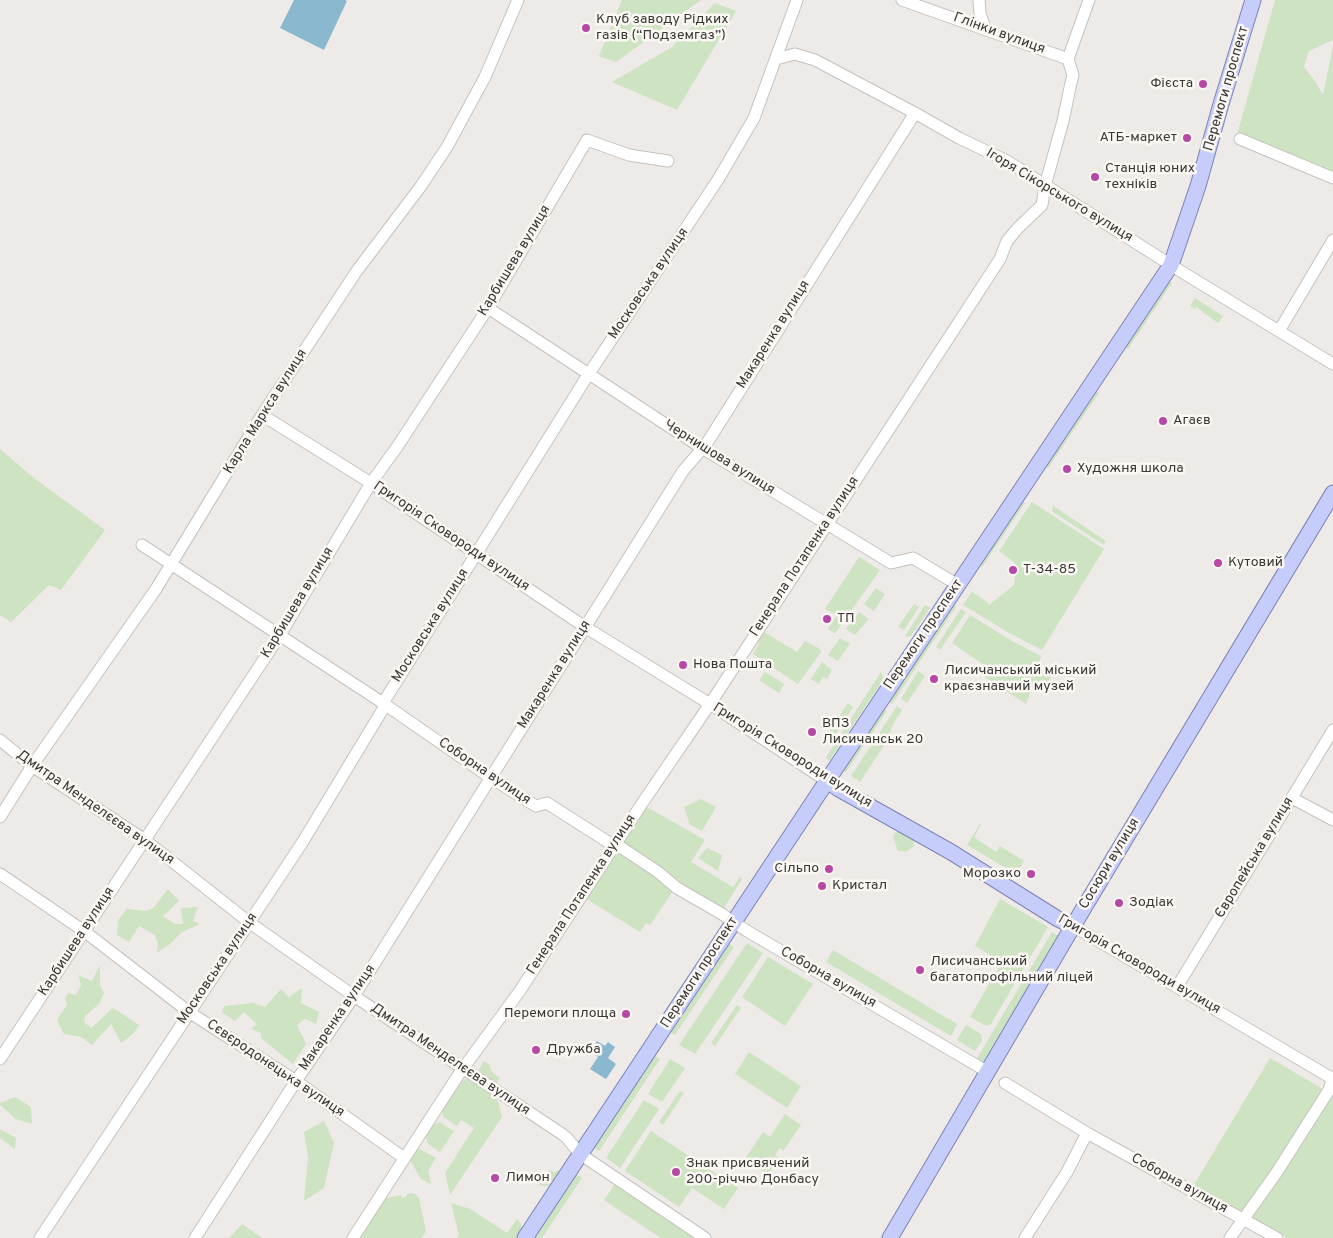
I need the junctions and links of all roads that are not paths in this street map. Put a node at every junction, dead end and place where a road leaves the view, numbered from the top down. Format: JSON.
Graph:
{"nodes":[{"id":1,"x":518,"y":0,"type":"edge"},
{"id":2,"x":797,"y":0,"type":"edge"},
{"id":3,"x":902,"y":0,"type":"edge"},
{"id":4,"x":979,"y":0,"type":"edge"},
{"id":5,"x":1089,"y":0,"type":"edge"},
{"id":6,"x":1253,"y":0,"type":"edge"},
{"id":7,"x":985,"y":29,"type":"junction"},
{"id":8,"x":776,"y":59,"type":"junction"},
{"id":9,"x":1068,"y":59,"type":"junction"},
{"id":10,"x":915,"y":113,"type":"junction"},
{"id":11,"x":1240,"y":139,"type":"dead end"},
{"id":12,"x":668,"y":161,"type":"dead end"},
{"id":13,"x":1333,"y":178,"type":"edge"},
{"id":14,"x":1045,"y":186,"type":"junction"},
{"id":15,"x":1333,"y":240,"type":"edge"},
{"id":16,"x":1171,"y":265,"type":"junction"},
{"id":17,"x":488,"y":308,"type":"junction"},
{"id":18,"x":1279,"y":331,"type":"junction"},
{"id":19,"x":1333,"y":364,"type":"edge"},
{"id":20,"x":588,"y":375,"type":"junction"},
{"id":21,"x":262,"y":415,"type":"junction"},
{"id":22,"x":702,"y":448,"type":"junction"},
{"id":23,"x":371,"y":483,"type":"junction"},
{"id":24,"x":1333,"y":493,"type":"edge"},
{"id":25,"x":826,"y":524,"type":"junction"},
{"id":26,"x":142,"y":545,"type":"dead end"},
{"id":27,"x":476,"y":554,"type":"junction"},
{"id":28,"x":172,"y":565,"type":"junction"},
{"id":29,"x":958,"y":585,"type":"junction"},
{"id":30,"x":585,"y":627,"type":"junction"},
{"id":31,"x":280,"y":635,"type":"junction"},
{"id":32,"x":383,"y":703,"type":"junction"},
{"id":33,"x":710,"y":704,"type":"junction"},
{"id":34,"x":1333,"y":730,"type":"edge"},
{"id":35,"x":0,"y":740,"type":"edge"},
{"id":36,"x":32,"y":766,"type":"junction"},
{"id":37,"x":492,"y":778,"type":"junction"},
{"id":38,"x":827,"y":780,"type":"junction"},
{"id":39,"x":1292,"y":798,"type":"junction"},
{"id":40,"x":0,"y":817,"type":"edge"},
{"id":41,"x":1333,"y":820,"type":"edge"},
{"id":42,"x":145,"y":840,"type":"junction"},
{"id":43,"x":616,"y":844,"type":"junction"},
{"id":44,"x":0,"y":874,"type":"edge"},
{"id":45,"x":734,"y":921,"type":"junction"},
{"id":46,"x":250,"y":923,"type":"junction"},
{"id":47,"x":1073,"y":926,"type":"junction"},
{"id":48,"x":84,"y":931,"type":"junction"},
{"id":49,"x":1177,"y":987,"type":"junction"},
{"id":50,"x":354,"y":996,"type":"junction"},
{"id":51,"x":189,"y":1012,"type":"junction"},
{"id":52,"x":0,"y":1059,"type":"edge"},
{"id":53,"x":463,"y":1067,"type":"junction"},
{"id":54,"x":988,"y":1072,"type":"junction"},
{"id":55,"x":1333,"y":1079,"type":"edge"},
{"id":56,"x":296,"y":1082,"type":"junction"},
{"id":57,"x":1005,"y":1083,"type":"dead end"},
{"id":58,"x":1087,"y":1133,"type":"junction"},
{"id":59,"x":580,"y":1154,"type":"junction"},
{"id":60,"x":404,"y":1158,"type":"junction"},
{"id":61,"x":1243,"y":1220,"type":"junction"},
{"id":62,"x":40,"y":1238,"type":"edge"},
{"id":63,"x":195,"y":1238,"type":"edge"},
{"id":64,"x":353,"y":1238,"type":"edge"},
{"id":65,"x":525,"y":1238,"type":"edge"},
{"id":66,"x":705,"y":1238,"type":"edge"},
{"id":67,"x":890,"y":1238,"type":"edge"},
{"id":68,"x":1025,"y":1238,"type":"edge"},
{"id":69,"x":1230,"y":1238,"type":"edge"},
{"id":70,"x":1276,"y":1238,"type":"edge"}],
"edges":[{"from":1,"to":21,"type":"street","name":"Карла Маркса вулиця"},
{"from":2,"to":8,"type":"street","name":"Московська вулиця"},
{"from":3,"to":7,"type":"street","name":"Глінки вулиця"},
{"from":4,"to":7,"type":"street"},
{"from":5,"to":9,"type":"street","name":"Генерала Потапенка вулиця"},
{"from":6,"to":16,"type":"main road","name":"Перемоги проспект"},
{"from":7,"to":9,"type":"street","name":"Глінки вулиця"},
{"from":8,"to":10,"type":"street","name":"Ігоря Сікорського вулиця"},
{"from":8,"to":20,"type":"street","name":"Московська вулиця"},
{"from":9,"to":14,"type":"street","name":"Генерала Потапенка вулиця"},
{"from":10,"to":14,"type":"street","name":"Ігоря Сікорського вулиця"},
{"from":10,"to":22,"type":"street","name":"Макаренка вулиця"},
{"from":11,"to":13,"type":"street"},
{"from":12,"to":17,"type":"street","name":"Карбишева вулиця"},
{"from":14,"to":16,"type":"street","name":"Ігоря Сікорського вулиця"},
{"from":14,"to":25,"type":"street","name":"Генерала Потапенка вулиця"},
{"from":15,"to":18,"type":"street"},
{"from":16,"to":18,"type":"street","name":"Ігоря Сікорського вулиця"},
{"from":16,"to":29,"type":"main road","name":"Перемоги проспект"},
{"from":17,"to":20,"type":"street","name":"Чернишова вулиця"},
{"from":17,"to":23,"type":"street","name":"Карбишева вулиця"},
{"from":18,"to":19,"type":"street","name":"Ігоря Сікорського вулиця"},
{"from":20,"to":22,"type":"street","name":"Чернишова вулиця"},
{"from":20,"to":27,"type":"street","name":"Московська вулиця"},
{"from":21,"to":23,"type":"street","name":"Григорія Сковороди вулиця"},
{"from":21,"to":28,"type":"street","name":"Карла Маркса вулиця"},
{"from":22,"to":25,"type":"street","name":"Чернишова вулиця"},
{"from":22,"to":30,"type":"street","name":"Макаренка вулиця"},
{"from":23,"to":27,"type":"street","name":"Григорія Сковороди вулиця"},
{"from":23,"to":31,"type":"street","name":"Карбишева вулиця"},
{"from":24,"to":47,"type":"main road","name":"Сосюри вулиця"},
{"from":25,"to":29,"type":"street","name":"Чернишова вулиця"},
{"from":25,"to":33,"type":"street","name":"Генерала Потапенка вулиця"},
{"from":26,"to":28,"type":"street","name":"Соборна вулиця"},
{"from":27,"to":30,"type":"street","name":"Григорія Сковороди вулиця"},
{"from":27,"to":32,"type":"street","name":"Московська вулиця"},
{"from":28,"to":31,"type":"street","name":"Соборна вулиця"},
{"from":28,"to":36,"type":"street","name":"Карла Маркса вулиця"},
{"from":29,"to":38,"type":"main road","name":"Перемоги проспект"},
{"from":30,"to":33,"type":"street","name":"Григорія Сковороди вулиця"},
{"from":30,"to":37,"type":"street","name":"Макаренка вулиця"},
{"from":31,"to":32,"type":"street","name":"Соборна вулиця"},
{"from":31,"to":42,"type":"street","name":"Карбишева вулиця"},
{"from":32,"to":37,"type":"street","name":"Соборна вулиця"},
{"from":32,"to":46,"type":"street","name":"Московська вулиця"},
{"from":33,"to":38,"type":"street","name":"Григорія Сковороди вулиця"},
{"from":33,"to":43,"type":"street","name":"Генерала Потапенка вулиця"},
{"from":34,"to":39,"type":"street","name":"Європейська вулиця"},
{"from":35,"to":36,"type":"street","name":"Дмитра Менделєєва вулиця"},
{"from":36,"to":40,"type":"street","name":"Карла Маркса вулиця"},
{"from":36,"to":42,"type":"street","name":"Дмитра Менделєєва вулиця"},
{"from":37,"to":43,"type":"street","name":"Соборна вулиця"},
{"from":37,"to":50,"type":"street","name":"Макаренка вулиця"},
{"from":38,"to":45,"type":"main road","name":"Перемоги проспект"},
{"from":38,"to":47,"type":"main road","name":"Григорія Сковороди вулиця"},
{"from":39,"to":41,"type":"street"},
{"from":39,"to":49,"type":"street","name":"Європейська вулиця"},
{"from":42,"to":46,"type":"street","name":"Дмитра Менделєєва вулиця"},
{"from":42,"to":48,"type":"street","name":"Карбишева вулиця"},
{"from":43,"to":45,"type":"street","name":"Соборна вулиця"},
{"from":43,"to":53,"type":"street","name":"Генерала Потапенка вулиця"},
{"from":44,"to":48,"type":"street","name":"Сєвєродонецька вулиця"},
{"from":45,"to":54,"type":"street","name":"Соборна вулиця"},
{"from":45,"to":59,"type":"main road","name":"Перемоги проспект"},
{"from":46,"to":50,"type":"street","name":"Дмитра Менделєєва вулиця"},
{"from":46,"to":51,"type":"street","name":"Московська вулиця"},
{"from":47,"to":49,"type":"street","name":"Григорія Сковороди вулиця"},
{"from":47,"to":54,"type":"main road","name":"Сосюри вулиця"},
{"from":48,"to":51,"type":"street","name":"Сєвєродонецька вулиця"},
{"from":48,"to":52,"type":"street","name":"Карбишева вулиця"},
{"from":49,"to":55,"type":"street","name":"Григорія Сковороди вулиця"},
{"from":50,"to":53,"type":"street","name":"Дмитра Менделєєва вулиця"},
{"from":50,"to":56,"type":"street","name":"Макаренка вулиця"},
{"from":51,"to":56,"type":"street","name":"Сєвєродонецька вулиця"},
{"from":51,"to":62,"type":"street","name":"Московська вулиця"},
{"from":53,"to":59,"type":"street","name":"Дмитра Менделєєва вулиця"},
{"from":53,"to":60,"type":"street","name":"Генерала Потапенка вулиця"},
{"from":54,"to":67,"type":"main road","name":"Сосюри вулиця"},
{"from":55,"to":61,"type":"street"},
{"from":56,"to":60,"type":"street","name":"Сєвєродонецька вулиця"},
{"from":56,"to":63,"type":"street","name":"Макаренка вулиця"},
{"from":57,"to":58,"type":"street","name":"Соборна вулиця"},
{"from":58,"to":61,"type":"street","name":"Соборна вулиця"},
{"from":58,"to":68,"type":"street"},
{"from":59,"to":65,"type":"main road","name":"Перемоги проспект"},
{"from":59,"to":66,"type":"street","name":"Дмитра Менделєєва вулиця"},
{"from":60,"to":64,"type":"street","name":"Генерала Потапенка вулиця"},
{"from":61,"to":69,"type":"street"},
{"from":61,"to":70,"type":"street","name":"Соборна вулиця"}]}
